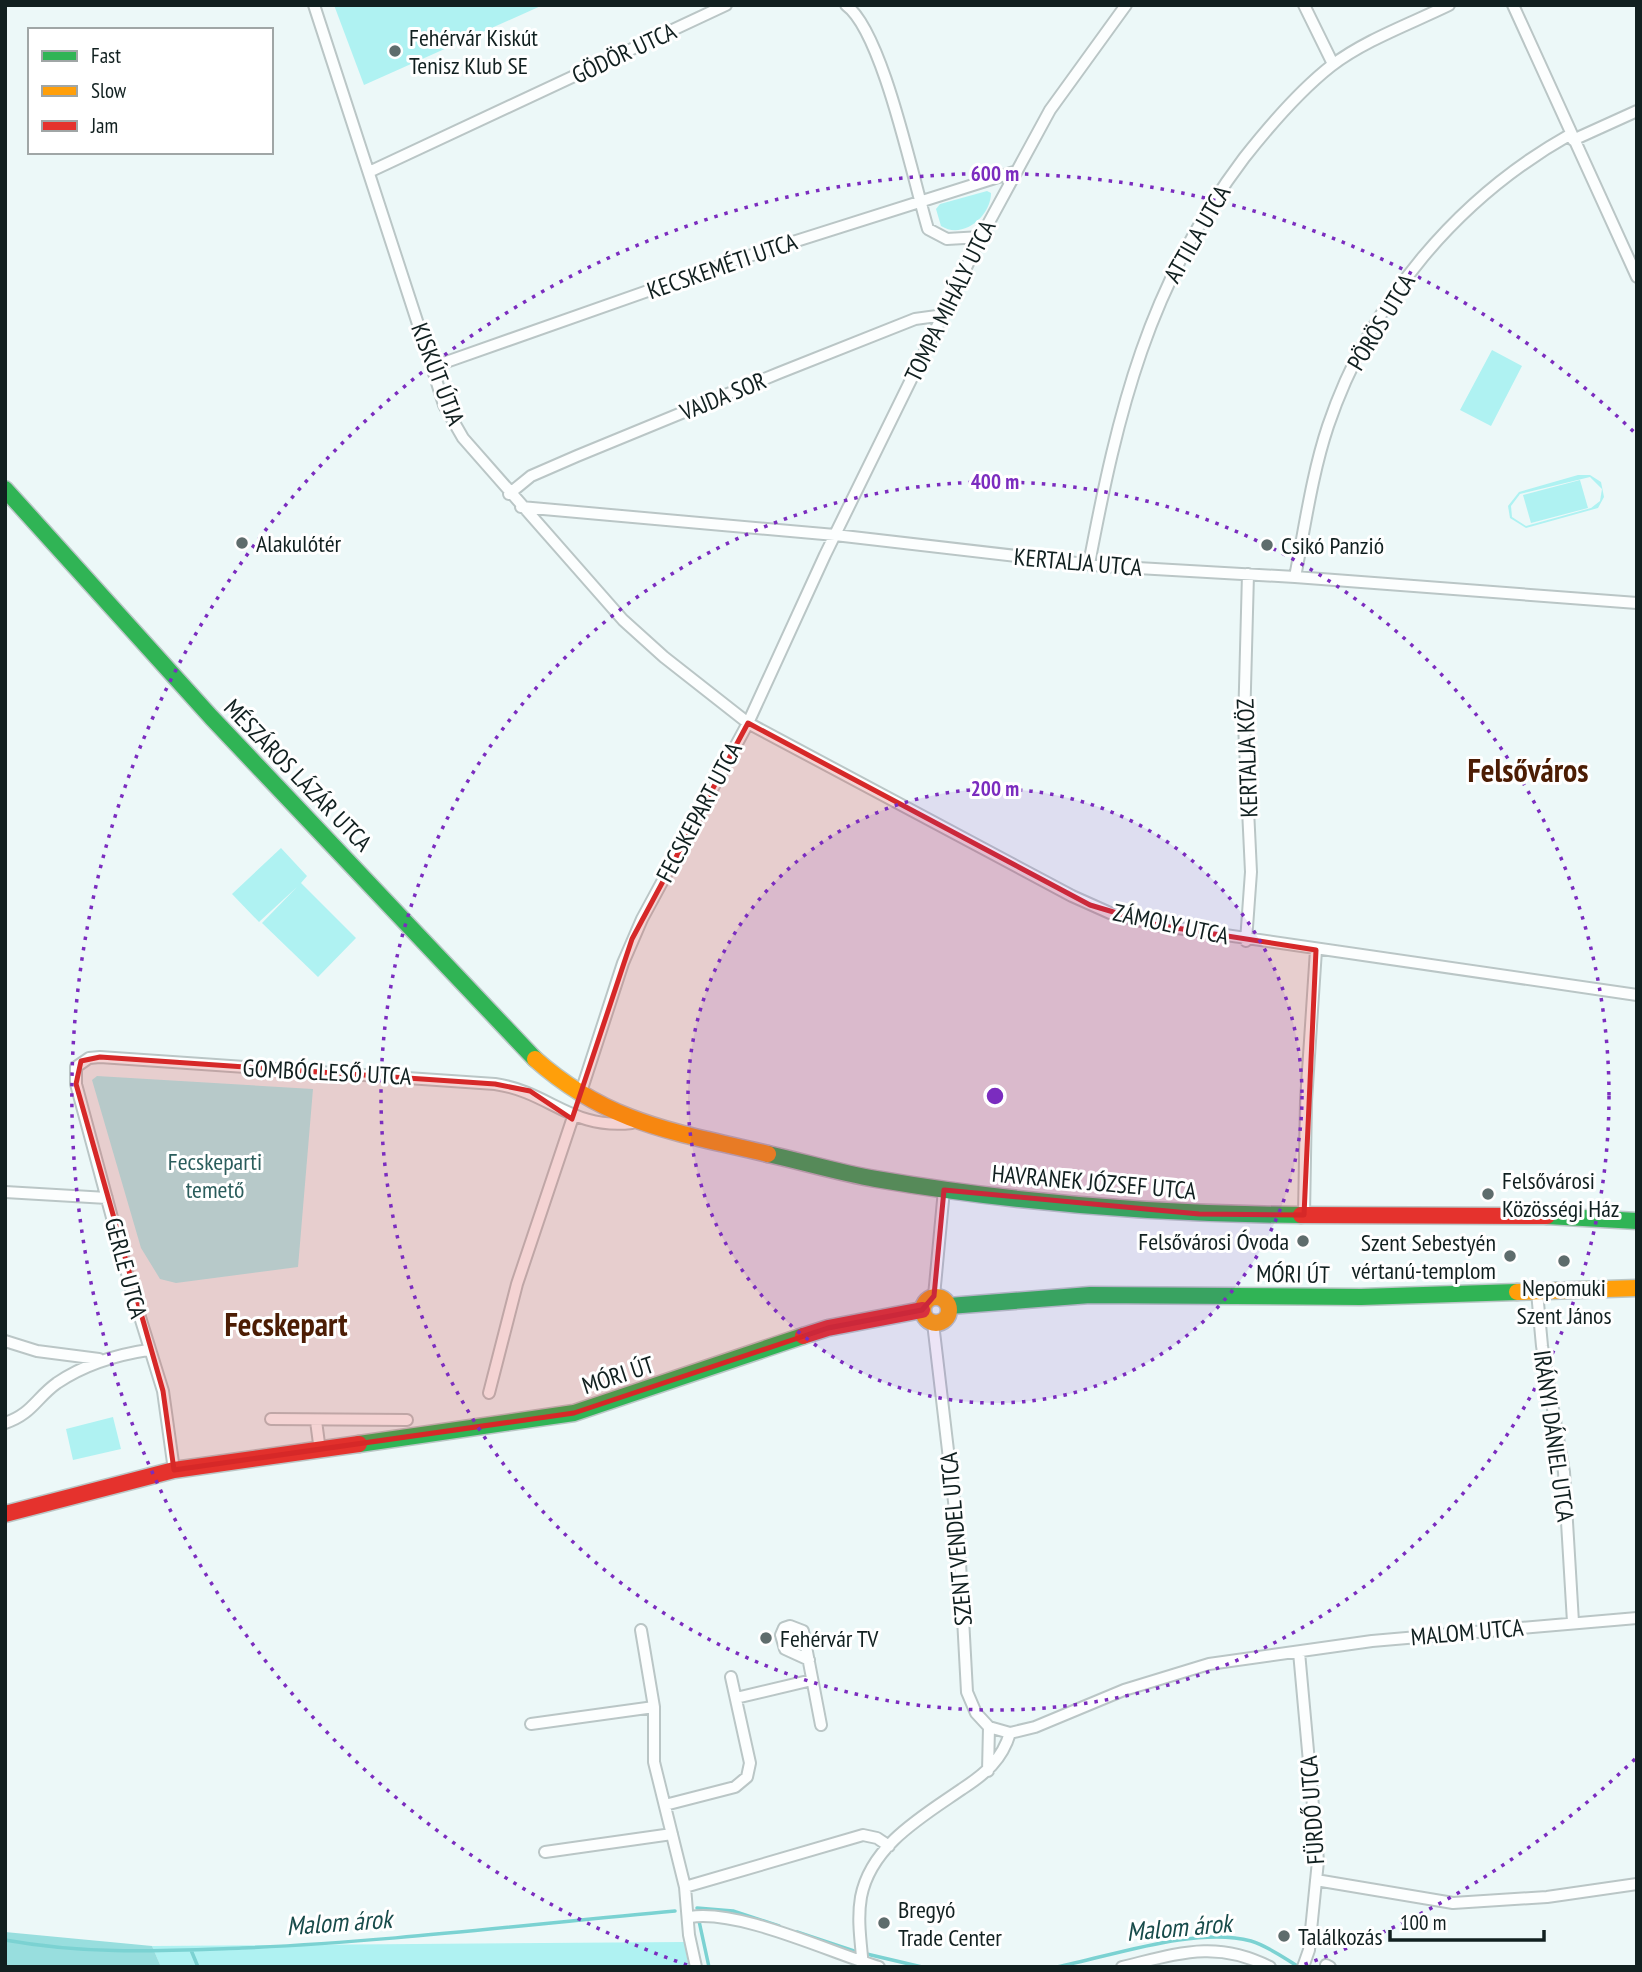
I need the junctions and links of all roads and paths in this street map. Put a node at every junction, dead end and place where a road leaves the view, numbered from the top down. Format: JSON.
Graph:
{"nodes":[{"id":1,"x":314,"y":5,"type":"edge"},
{"id":2,"x":726,"y":5,"type":"edge"},
{"id":3,"x":846,"y":5,"type":"edge"},
{"id":4,"x":1126,"y":5,"type":"edge"},
{"id":5,"x":1304,"y":5,"type":"edge"},
{"id":6,"x":1449,"y":5,"type":"edge"},
{"id":7,"x":1513,"y":5,"type":"edge"},
{"id":8,"x":1333,"y":64,"type":"junction"},
{"id":9,"x":1637,"y":111,"type":"edge"},
{"id":10,"x":1572,"y":137,"type":"junction"},
{"id":11,"x":369,"y":172,"type":"junction"},
{"id":12,"x":1014,"y":172,"type":"junction"},
{"id":13,"x":920,"y":202,"type":"junction"},
{"id":14,"x":981,"y":237,"type":"junction"},
{"id":15,"x":1637,"y":277,"type":"edge"},
{"id":16,"x":944,"y":314,"type":"junction"},
{"id":17,"x":432,"y":367,"type":"junction"},
{"id":18,"x":5,"y":489,"type":"edge"},
{"id":19,"x":509,"y":494,"type":"junction"},
{"id":20,"x":521,"y":507,"type":"junction"},
{"id":21,"x":835,"y":535,"type":"junction"},
{"id":22,"x":1089,"y":564,"type":"junction"},
{"id":23,"x":1248,"y":574,"type":"junction"},
{"id":24,"x":1295,"y":577,"type":"junction"},
{"id":25,"x":1637,"y":603,"type":"edge"},
{"id":26,"x":748,"y":723,"type":"junction"},
{"id":27,"x":1246,"y":941,"type":"junction"},
{"id":28,"x":1316,"y":950,"type":"junction"},
{"id":29,"x":1637,"y":995,"type":"edge"},
{"id":30,"x":76,"y":1067,"type":"joint"},
{"id":31,"x":565,"y":1085,"type":"junction"},
{"id":32,"x":586,"y":1099,"type":"junction"},
{"id":33,"x":552,"y":1106,"type":"junction"},
{"id":34,"x":578,"y":1119,"type":"junction"},
{"id":35,"x":638,"y":1123,"type":"junction"},
{"id":36,"x":944,"y":1190,"type":"junction"},
{"id":37,"x":5,"y":1192,"type":"edge"},
{"id":38,"x":107,"y":1198,"type":"junction"},
{"id":39,"x":1304,"y":1215,"type":"junction"},
{"id":40,"x":1637,"y":1221,"type":"edge"},
{"id":41,"x":1637,"y":1289,"type":"edge"},
{"id":42,"x":1537,"y":1292,"type":"junction"},
{"id":43,"x":934,"y":1296,"type":"junction"},
{"id":44,"x":949,"y":1306,"type":"junction"},
{"id":45,"x":922,"y":1310,"type":"junction"},
{"id":46,"x":933,"y":1323,"type":"junction"},
{"id":47,"x":5,"y":1342,"type":"edge"},
{"id":48,"x":148,"y":1350,"type":"junction"},
{"id":49,"x":99,"y":1359,"type":"junction"},
{"id":50,"x":489,"y":1393,"type":"dead end"},
{"id":51,"x":271,"y":1419,"type":"dead end"},
{"id":52,"x":407,"y":1420,"type":"dead end"},
{"id":53,"x":316,"y":1421,"type":"junction"},
{"id":54,"x":5,"y":1423,"type":"edge"},
{"id":55,"x":320,"y":1451,"type":"junction"},
{"id":56,"x":174,"y":1470,"type":"junction"},
{"id":57,"x":5,"y":1514,"type":"edge"},
{"id":58,"x":1637,"y":1618,"type":"edge"},
{"id":59,"x":1573,"y":1622,"type":"junction"},
{"id":60,"x":641,"y":1630,"type":"dead end"},
{"id":61,"x":1299,"y":1652,"type":"junction"},
{"id":62,"x":808,"y":1660,"type":"dead end"},
{"id":63,"x":731,"y":1677,"type":"dead end"},
{"id":64,"x":812,"y":1680,"type":"junction"},
{"id":65,"x":736,"y":1698,"type":"junction"},
{"id":66,"x":654,"y":1707,"type":"junction"},
{"id":67,"x":531,"y":1724,"type":"dead end"},
{"id":68,"x":821,"y":1725,"type":"dead end"},
{"id":69,"x":989,"y":1727,"type":"junction"},
{"id":70,"x":1010,"y":1733,"type":"junction"},
{"id":71,"x":988,"y":1770,"type":"junction"},
{"id":72,"x":665,"y":1805,"type":"junction"},
{"id":73,"x":672,"y":1835,"type":"junction"},
{"id":74,"x":889,"y":1846,"type":"junction"},
{"id":75,"x":545,"y":1852,"type":"dead end"},
{"id":76,"x":1316,"y":1880,"type":"junction"},
{"id":77,"x":1637,"y":1884,"type":"edge"},
{"id":78,"x":685,"y":1886,"type":"junction"},
{"id":79,"x":690,"y":1917,"type":"junction"},
{"id":80,"x":863,"y":1964,"type":"edge"},
{"id":81,"x":1305,"y":1964,"type":"edge"},
{"id":82,"x":696,"y":1967,"type":"edge"},
{"id":83,"x":879,"y":1967,"type":"edge"},
{"id":84,"x":1122,"y":1967,"type":"edge"},
{"id":85,"x":1270,"y":1967,"type":"edge"}],
"edges":[{"from":1,"to":11,"type":"street","name":"KISKÚT ÚTJA"},
{"from":2,"to":11,"type":"street","name":"GÖDÖR UTCA"},
{"from":3,"to":13,"type":"street"},
{"from":4,"to":12,"type":"street","name":"TOMPA MIHÁLY UTCA"},
{"from":5,"to":8,"type":"street"},
{"from":6,"to":8,"type":"street","name":"ATTILA UTCA"},
{"from":7,"to":10,"type":"street"},
{"from":8,"to":22,"type":"street","name":"ATTILA UTCA"},
{"from":9,"to":10,"type":"street","name":"PÖRÖS UTCA"},
{"from":10,"to":15,"type":"street"},
{"from":10,"to":24,"type":"street","name":"PÖRÖS UTCA"},
{"from":11,"to":17,"type":"street","name":"KISKÚT ÚTJA"},
{"from":12,"to":13,"type":"street","name":"KECSKEMÉTI UTCA"},
{"from":12,"to":14,"type":"street","name":"TOMPA MIHÁLY UTCA"},
{"from":13,"to":14,"type":"street"},
{"from":13,"to":17,"type":"street","name":"KECSKEMÉTI UTCA"},
{"from":14,"to":16,"type":"street","name":"TOMPA MIHÁLY UTCA"},
{"from":16,"to":19,"type":"street","name":"VAJDA SOR"},
{"from":16,"to":21,"type":"street","name":"TOMPA MIHÁLY UTCA"},
{"from":17,"to":19,"type":"street","name":"KISKÚT ÚTJA"},
{"from":18,"to":31,"type":"street","name":"MÉSZÁROS LÁZÁR UTCA"},
{"from":19,"to":20,"type":"street","name":"KISKÚT ÚTJA"},
{"from":20,"to":21,"type":"street","name":"KERTALJA UTCA"},
{"from":20,"to":26,"type":"street","name":"KISKÚT ÚTJA"},
{"from":21,"to":22,"type":"street","name":"KERTALJA UTCA"},
{"from":21,"to":26,"type":"street","name":"FECSKEPART UTCA"},
{"from":22,"to":23,"type":"street","name":"KERTALJA UTCA"},
{"from":23,"to":24,"type":"street","name":"KERTALJA UTCA"},
{"from":23,"to":27,"type":"street","name":"KERTALJA KÖZ"},
{"from":24,"to":25,"type":"street","name":"KERTALJA UTCA"},
{"from":26,"to":27,"type":"street","name":"ZÁMOLY UTCA"},
{"from":26,"to":32,"type":"street","name":"FECSKEPART UTCA"},
{"from":27,"to":28,"type":"street","name":"ZÁMOLY UTCA"},
{"from":28,"to":29,"type":"street","name":"ZÁMOLY UTCA"},
{"from":28,"to":39,"type":"street"},
{"from":30,"to":33,"type":"street","name":"GOMBÓCLESŐ UTCA"},
{"from":30,"to":38,"type":"street","name":"GERLE UTCA"},
{"from":31,"to":32,"type":"street","name":"HAVRANEK JÓZSEF UTCA"},
{"from":31,"to":33,"type":"street"},
{"from":32,"to":34,"type":"street","name":"FECSKEPART UTCA"},
{"from":32,"to":35,"type":"street","name":"HAVRANEK JÓZSEF UTCA"},
{"from":33,"to":34,"type":"street","name":"GOMBÓCLESŐ UTCA"},
{"from":34,"to":35,"type":"street"},
{"from":34,"to":50,"type":"street"},
{"from":35,"to":36,"type":"street","name":"HAVRANEK JÓZSEF UTCA"},
{"from":36,"to":39,"type":"street","name":"HAVRANEK JÓZSEF UTCA"},
{"from":36,"to":43,"type":"street"},
{"from":37,"to":38,"type":"street"},
{"from":38,"to":48,"type":"street","name":"GERLE UTCA"},
{"from":39,"to":40,"type":"street","name":"HAVRANEK JÓZSEF UTCA"},
{"from":41,"to":42,"type":"street","name":"MÓRI ÚT"},
{"from":42,"to":44,"type":"street","name":"MÓRI ÚT"},
{"from":42,"to":59,"type":"street","name":"IRÁNYI DÁNIEL UTCA"},
{"from":43,"to":44,"type":"street"},
{"from":43,"to":45,"type":"street"},
{"from":44,"to":46,"type":"street"},
{"from":45,"to":46,"type":"street"},
{"from":45,"to":55,"type":"street","name":"MÓRI ÚT"},
{"from":46,"to":69,"type":"street","name":"SZENT VENDEL UTCA"},
{"from":47,"to":49,"type":"street"},
{"from":48,"to":49,"type":"street"},
{"from":48,"to":56,"type":"street","name":"GERLE UTCA"},
{"from":49,"to":54,"type":"street"},
{"from":51,"to":53,"type":"street"},
{"from":52,"to":53,"type":"street"},
{"from":53,"to":55,"type":"street"},
{"from":55,"to":56,"type":"street","name":"MÓRI ÚT"},
{"from":56,"to":57,"type":"street","name":"MÓRI ÚT"},
{"from":58,"to":59,"type":"street","name":"MALOM UTCA"},
{"from":59,"to":61,"type":"street","name":"MALOM UTCA"},
{"from":60,"to":66,"type":"street"},
{"from":61,"to":70,"type":"street","name":"MALOM UTCA"},
{"from":61,"to":76,"type":"street","name":"FÜRDŐ UTCA"},
{"from":62,"to":64,"type":"street"},
{"from":63,"to":65,"type":"street"},
{"from":64,"to":65,"type":"street"},
{"from":64,"to":68,"type":"street"},
{"from":65,"to":72,"type":"street"},
{"from":66,"to":67,"type":"street"},
{"from":66,"to":72,"type":"street"},
{"from":69,"to":70,"type":"street"},
{"from":69,"to":71,"type":"street"},
{"from":70,"to":71,"type":"street"},
{"from":71,"to":74,"type":"street"},
{"from":72,"to":73,"type":"street"},
{"from":73,"to":75,"type":"street"},
{"from":73,"to":78,"type":"street"},
{"from":74,"to":78,"type":"street"},
{"from":74,"to":80,"type":"street"},
{"from":76,"to":77,"type":"street"},
{"from":76,"to":81,"type":"street","name":"FÜRDŐ UTCA"},
{"from":78,"to":79,"type":"street"},
{"from":79,"to":80,"type":"street"},
{"from":79,"to":82,"type":"street"},
{"from":80,"to":83,"type":"street"},
{"from":84,"to":85,"type":"street"}]}
